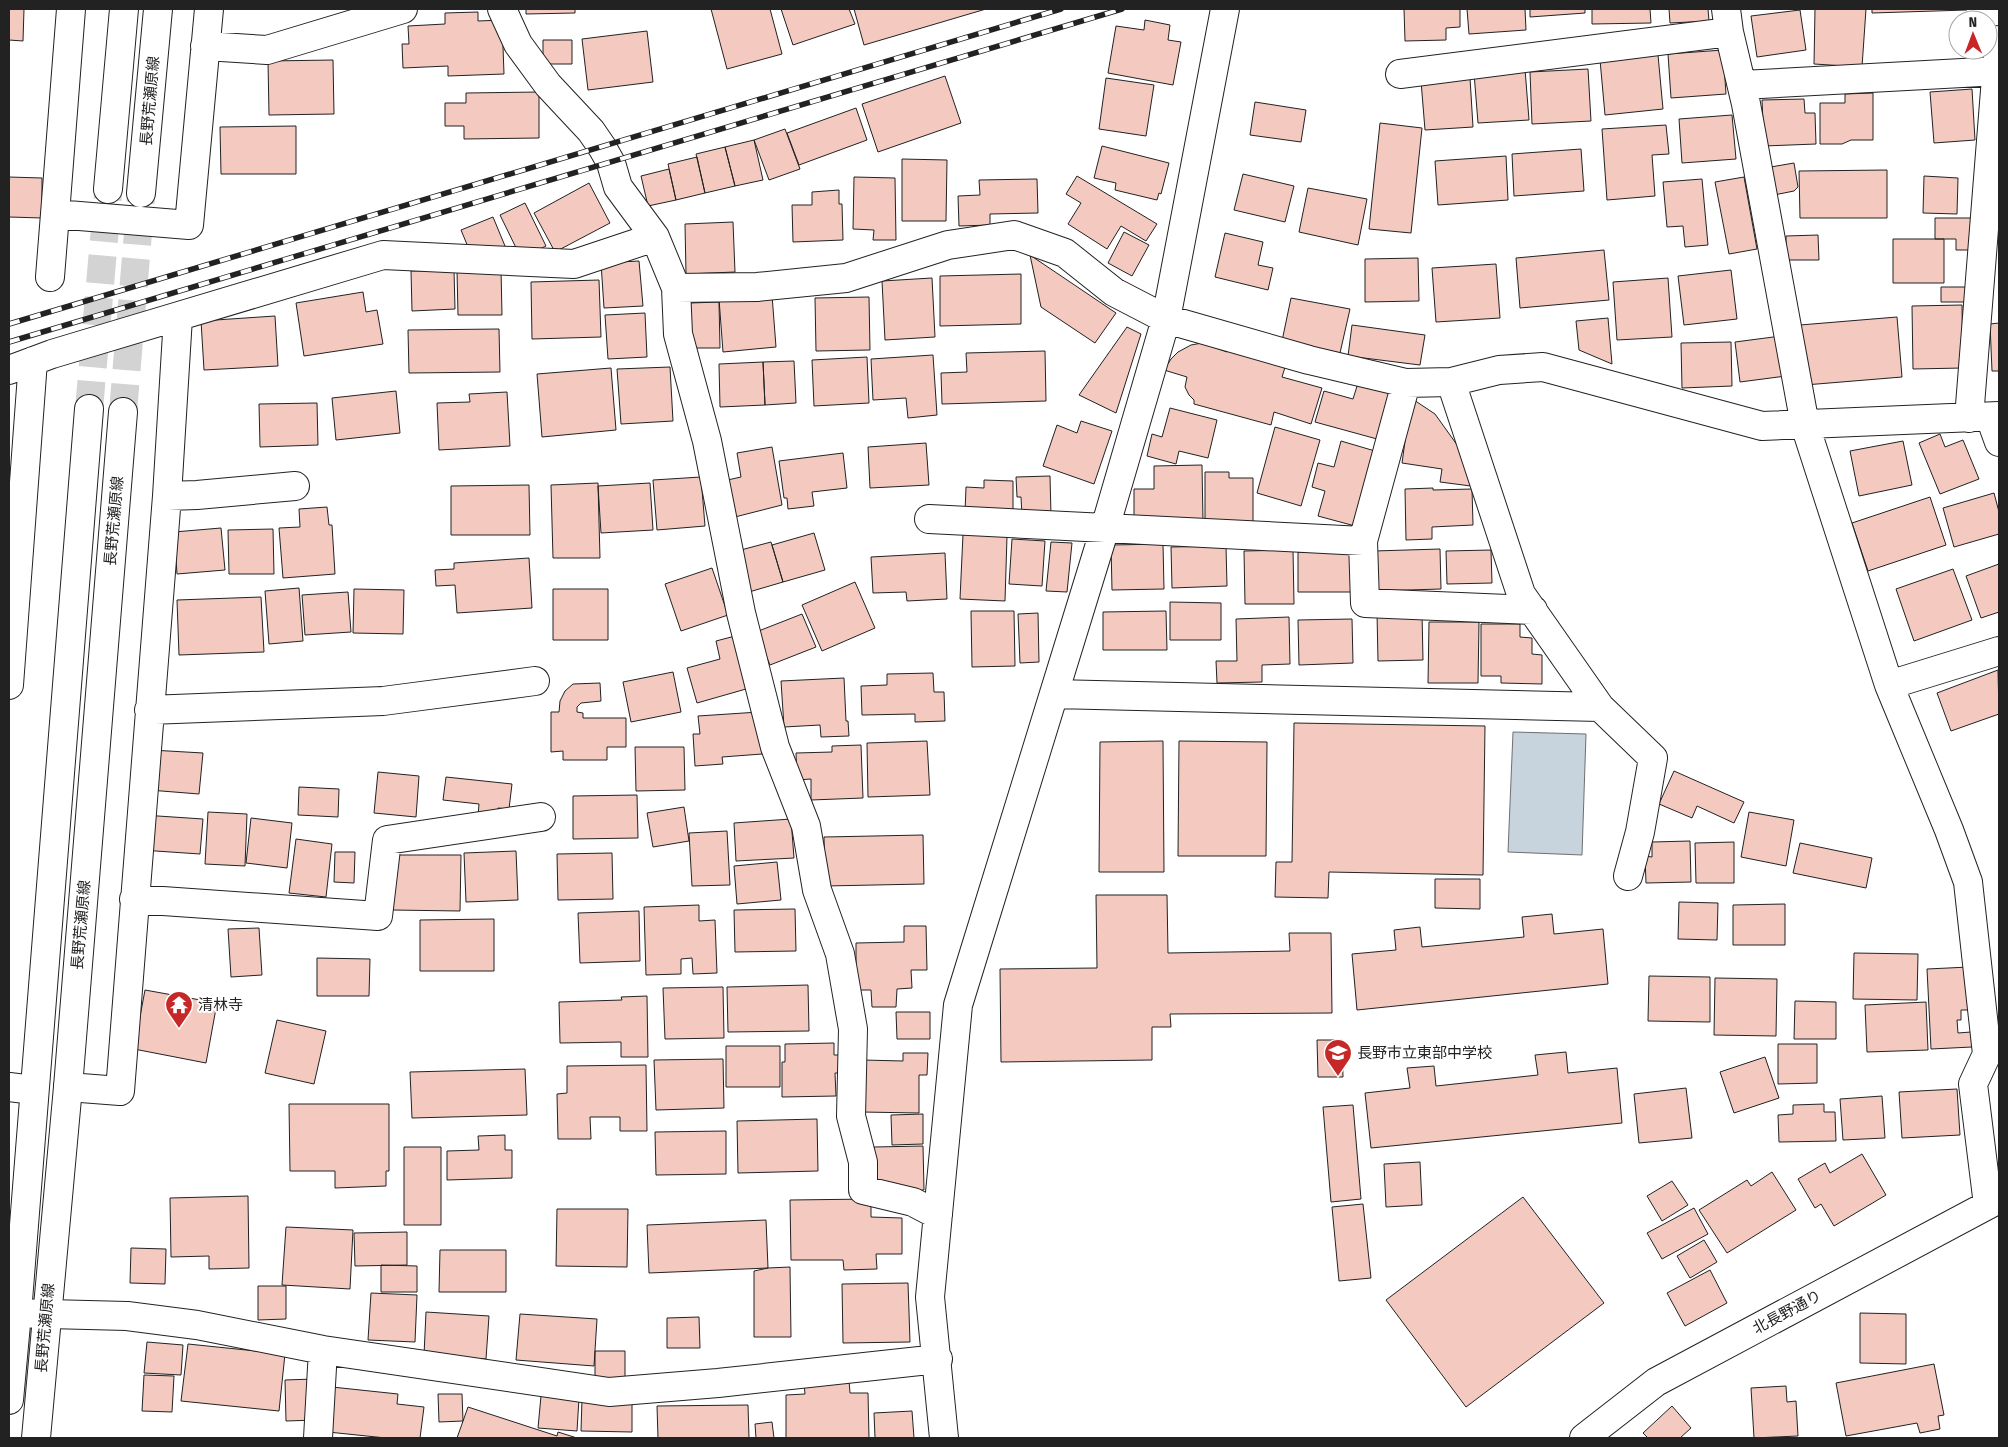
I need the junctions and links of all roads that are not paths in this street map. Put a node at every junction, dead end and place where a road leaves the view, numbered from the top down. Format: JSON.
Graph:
{"nodes":[{"id":1,"x":71,"y":9,"type":"edge"},
{"id":2,"x":124,"y":9,"type":"edge"},
{"id":3,"x":158,"y":9,"type":"edge"},
{"id":4,"x":209,"y":9,"type":"edge"},
{"id":5,"x":403,"y":9,"type":"edge"},
{"id":6,"x":502,"y":9,"type":"edge"},
{"id":7,"x":1225,"y":9,"type":"edge"},
{"id":8,"x":1727,"y":20,"type":"edge"},
{"id":9,"x":1999,"y":40,"type":"edge"},
{"id":10,"x":205,"y":46,"type":"junction"},
{"id":11,"x":1998,"y":71,"type":"edge"},
{"id":12,"x":1400,"y":74,"type":"dead end"},
{"id":13,"x":1742,"y":85,"type":"junction"},
{"id":14,"x":108,"y":189,"type":"tunnel mouth"},
{"id":15,"x":141,"y":193,"type":"tunnel mouth"},
{"id":16,"x":55,"y":214,"type":"junction"},
{"id":17,"x":655,"y":237,"type":"junction"},
{"id":18,"x":50,"y":277,"type":"dead end"},
{"id":19,"x":676,"y":288,"type":"junction"},
{"id":20,"x":178,"y":317,"type":"junction"},
{"id":21,"x":1166,"y":319,"type":"junction"},
{"id":22,"x":21,"y":365,"type":"edge"},
{"id":23,"x":1450,"y":382,"type":"junction"},
{"id":24,"x":1406,"y":383,"type":"junction"},
{"id":25,"x":89,"y":409,"type":"tunnel mouth"},
{"id":26,"x":123,"y":412,"type":"tunnel mouth"},
{"id":27,"x":1989,"y":423,"type":"edge"},
{"id":28,"x":1805,"y":425,"type":"junction"},
{"id":29,"x":295,"y":486,"type":"dead end"},
{"id":30,"x":167,"y":496,"type":"junction"},
{"id":31,"x":929,"y":519,"type":"dead end"},
{"id":32,"x":1105,"y":528,"type":"junction"},
{"id":33,"x":1363,"y":541,"type":"junction"},
{"id":34,"x":1533,"y":610,"type":"junction"},
{"id":35,"x":11,"y":629,"type":"edge"},
{"id":36,"x":1999,"y":651,"type":"edge"},
{"id":37,"x":535,"y":681,"type":"dead end"},
{"id":38,"x":9,"y":685,"type":"edge"},
{"id":39,"x":1889,"y":685,"type":"junction"},
{"id":40,"x":1054,"y":694,"type":"junction"},
{"id":41,"x":1600,"y":707,"type":"junction"},
{"id":42,"x":149,"y":710,"type":"junction"},
{"id":43,"x":541,"y":817,"type":"dead end"},
{"id":44,"x":1628,"y":876,"type":"dead end"},
{"id":45,"x":134,"y":899,"type":"junction"},
{"id":46,"x":68,"y":1087,"type":"junction"},
{"id":47,"x":21,"y":1089,"type":"edge"},
{"id":48,"x":1994,"y":1202,"type":"edge"},
{"id":49,"x":938,"y":1215,"type":"junction"},
{"id":50,"x":13,"y":1313,"type":"edge"},
{"id":51,"x":46,"y":1314,"type":"junction"},
{"id":52,"x":323,"y":1350,"type":"junction"},
{"id":53,"x":938,"y":1359,"type":"junction"},
{"id":54,"x":9,"y":1400,"type":"edge"},
{"id":55,"x":36,"y":1438,"type":"edge"},
{"id":56,"x":318,"y":1438,"type":"edge"},
{"id":57,"x":944,"y":1438,"type":"edge"},
{"id":58,"x":1584,"y":1438,"type":"edge"}],
"edges":[{"from":1,"to":16,"type":"street"},
{"from":2,"to":14,"type":"street"},
{"from":3,"to":15,"type":"street","name":"長野荒瀬原線"},
{"from":4,"to":10,"type":"street"},
{"from":5,"to":10,"type":"street"},
{"from":6,"to":17,"type":"street"},
{"from":7,"to":21,"type":"street"},
{"from":8,"to":12,"type":"street"},
{"from":8,"to":13,"type":"street"},
{"from":9,"to":11,"type":"street"},
{"from":10,"to":16,"type":"street"},
{"from":11,"to":13,"type":"street"},
{"from":11,"to":27,"type":"street"},
{"from":13,"to":28,"type":"street"},
{"from":16,"to":18,"type":"street"},
{"from":17,"to":19,"type":"street"},
{"from":17,"to":20,"type":"street"},
{"from":19,"to":21,"type":"street"},
{"from":19,"to":49,"type":"street"},
{"from":20,"to":22,"type":"street"},
{"from":20,"to":30,"type":"street"},
{"from":21,"to":24,"type":"street"},
{"from":21,"to":32,"type":"street"},
{"from":22,"to":35,"type":"street"},
{"from":23,"to":24,"type":"street"},
{"from":23,"to":28,"type":"street"},
{"from":23,"to":34,"type":"street"},
{"from":24,"to":33,"type":"street"},
{"from":25,"to":47,"type":"street","name":"長野荒瀬原線"},
{"from":26,"to":46,"type":"street","name":"長野荒瀬原線"},
{"from":27,"to":28,"type":"street"},
{"from":28,"to":39,"type":"street"},
{"from":29,"to":30,"type":"street"},
{"from":30,"to":42,"type":"street"},
{"from":31,"to":32,"type":"street"},
{"from":32,"to":33,"type":"street"},
{"from":32,"to":40,"type":"street"},
{"from":33,"to":34,"type":"street"},
{"from":34,"to":41,"type":"street"},
{"from":35,"to":38,"type":"street"},
{"from":36,"to":39,"type":"street"},
{"from":37,"to":42,"type":"street"},
{"from":39,"to":48,"type":"street"},
{"from":40,"to":41,"type":"street"},
{"from":40,"to":49,"type":"street"},
{"from":41,"to":44,"type":"street"},
{"from":42,"to":45,"type":"street"},
{"from":43,"to":45,"type":"street"},
{"from":45,"to":46,"type":"street"},
{"from":46,"to":51,"type":"street","name":"長野荒瀬原線"},
{"from":47,"to":50,"type":"street","name":"長野荒瀬原線"},
{"from":48,"to":58,"type":"street","name":"北長野通り"},
{"from":49,"to":53,"type":"street"},
{"from":50,"to":51,"type":"street"},
{"from":50,"to":54,"type":"street","name":"長野荒瀬原線"},
{"from":51,"to":52,"type":"street"},
{"from":51,"to":55,"type":"street","name":"長野荒瀬原線"},
{"from":52,"to":53,"type":"street"},
{"from":52,"to":56,"type":"street"},
{"from":53,"to":57,"type":"street"}]}
